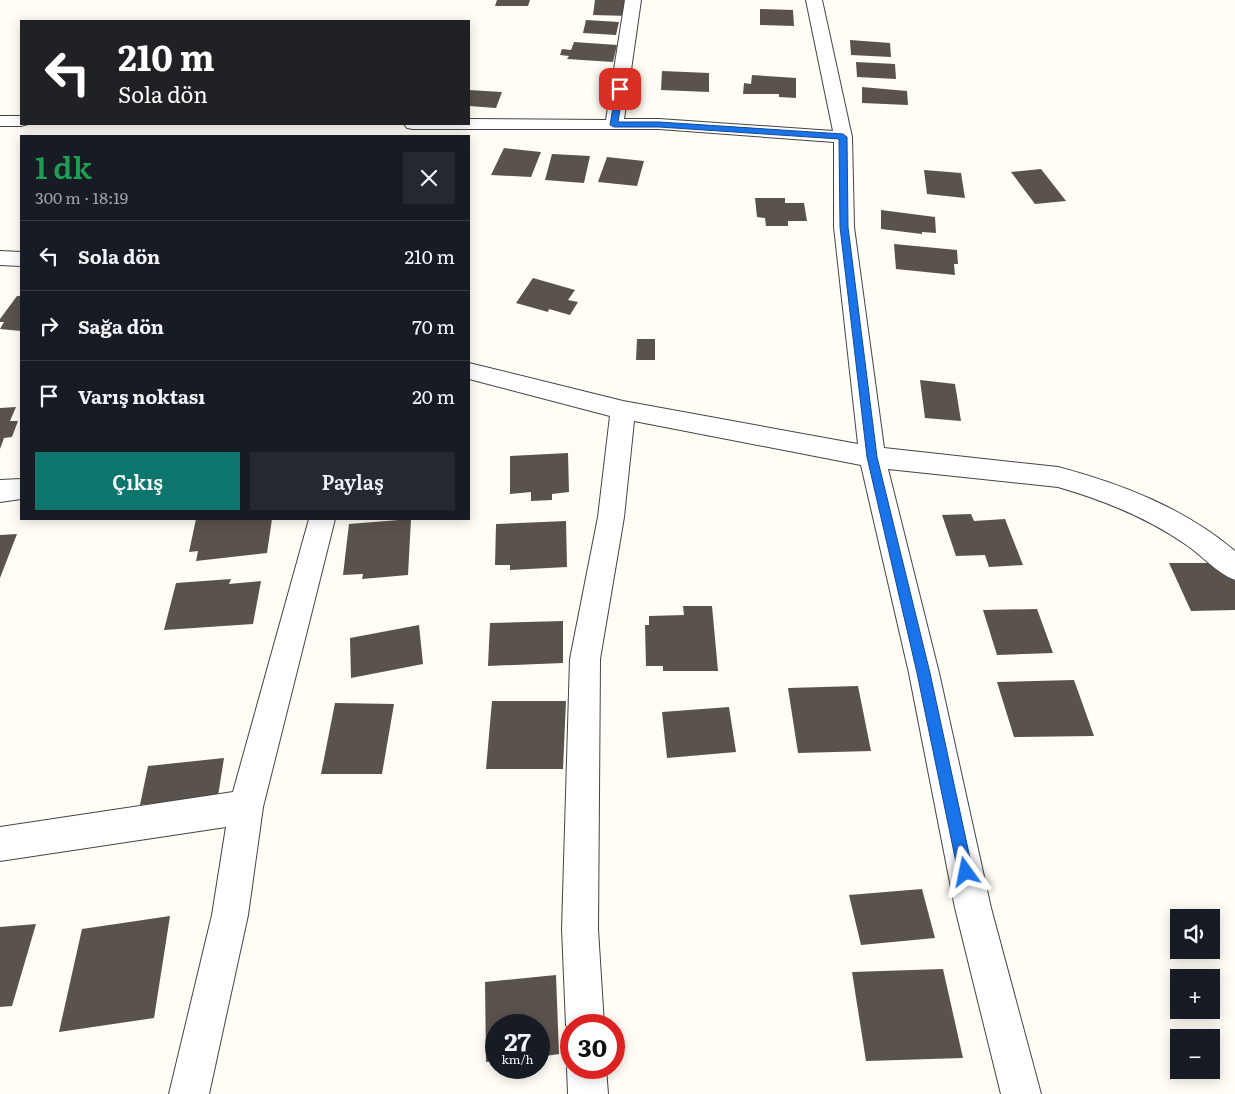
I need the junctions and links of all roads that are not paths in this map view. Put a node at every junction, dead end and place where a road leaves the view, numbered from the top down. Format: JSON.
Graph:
{"nodes":[{"id":1,"x":633,"y":0,"type":"edge"},
{"id":2,"x":814,"y":0,"type":"edge"},
{"id":3,"x":0,"y":121,"type":"edge"},
{"id":4,"x":20,"y":121,"type":"edge"},
{"id":5,"x":470,"y":124,"type":"edge"},
{"id":6,"x":614,"y":125,"type":"junction"},
{"id":7,"x":843,"y":137,"type":"junction"},
{"id":8,"x":0,"y":258,"type":"edge"},
{"id":9,"x":20,"y":259,"type":"edge"},
{"id":10,"x":470,"y":371,"type":"edge"},
{"id":11,"x":623,"y":410,"type":"junction"},
{"id":12,"x":872,"y":457,"type":"junction"},
{"id":13,"x":20,"y":489,"type":"edge"},
{"id":14,"x":0,"y":491,"type":"edge"},
{"id":15,"x":322,"y":520,"type":"edge"},
{"id":16,"x":1235,"y":568,"type":"edge"},
{"id":17,"x":246,"y":807,"type":"junction"},
{"id":18,"x":0,"y":844,"type":"edge"},
{"id":19,"x":584,"y":1014,"type":"edge"},
{"id":20,"x":587,"y":1079,"type":"edge"},
{"id":21,"x":189,"y":1094,"type":"edge"},
{"id":22,"x":588,"y":1094,"type":"edge"},
{"id":23,"x":1021,"y":1094,"type":"edge"}],
"edges":[{"from":1,"to":6,"type":"street"},
{"from":2,"to":7,"type":"street"},
{"from":3,"to":4,"type":"street"},
{"from":5,"to":6,"type":"street"},
{"from":6,"to":7,"type":"street"},
{"from":7,"to":12,"type":"street"},
{"from":8,"to":9,"type":"street"},
{"from":10,"to":11,"type":"street"},
{"from":11,"to":12,"type":"street"},
{"from":11,"to":19,"type":"street"},
{"from":12,"to":16,"type":"street"},
{"from":12,"to":23,"type":"street"},
{"from":13,"to":14,"type":"street"},
{"from":15,"to":17,"type":"street"},
{"from":17,"to":18,"type":"street"},
{"from":17,"to":21,"type":"street"},
{"from":20,"to":22,"type":"street"}]}
